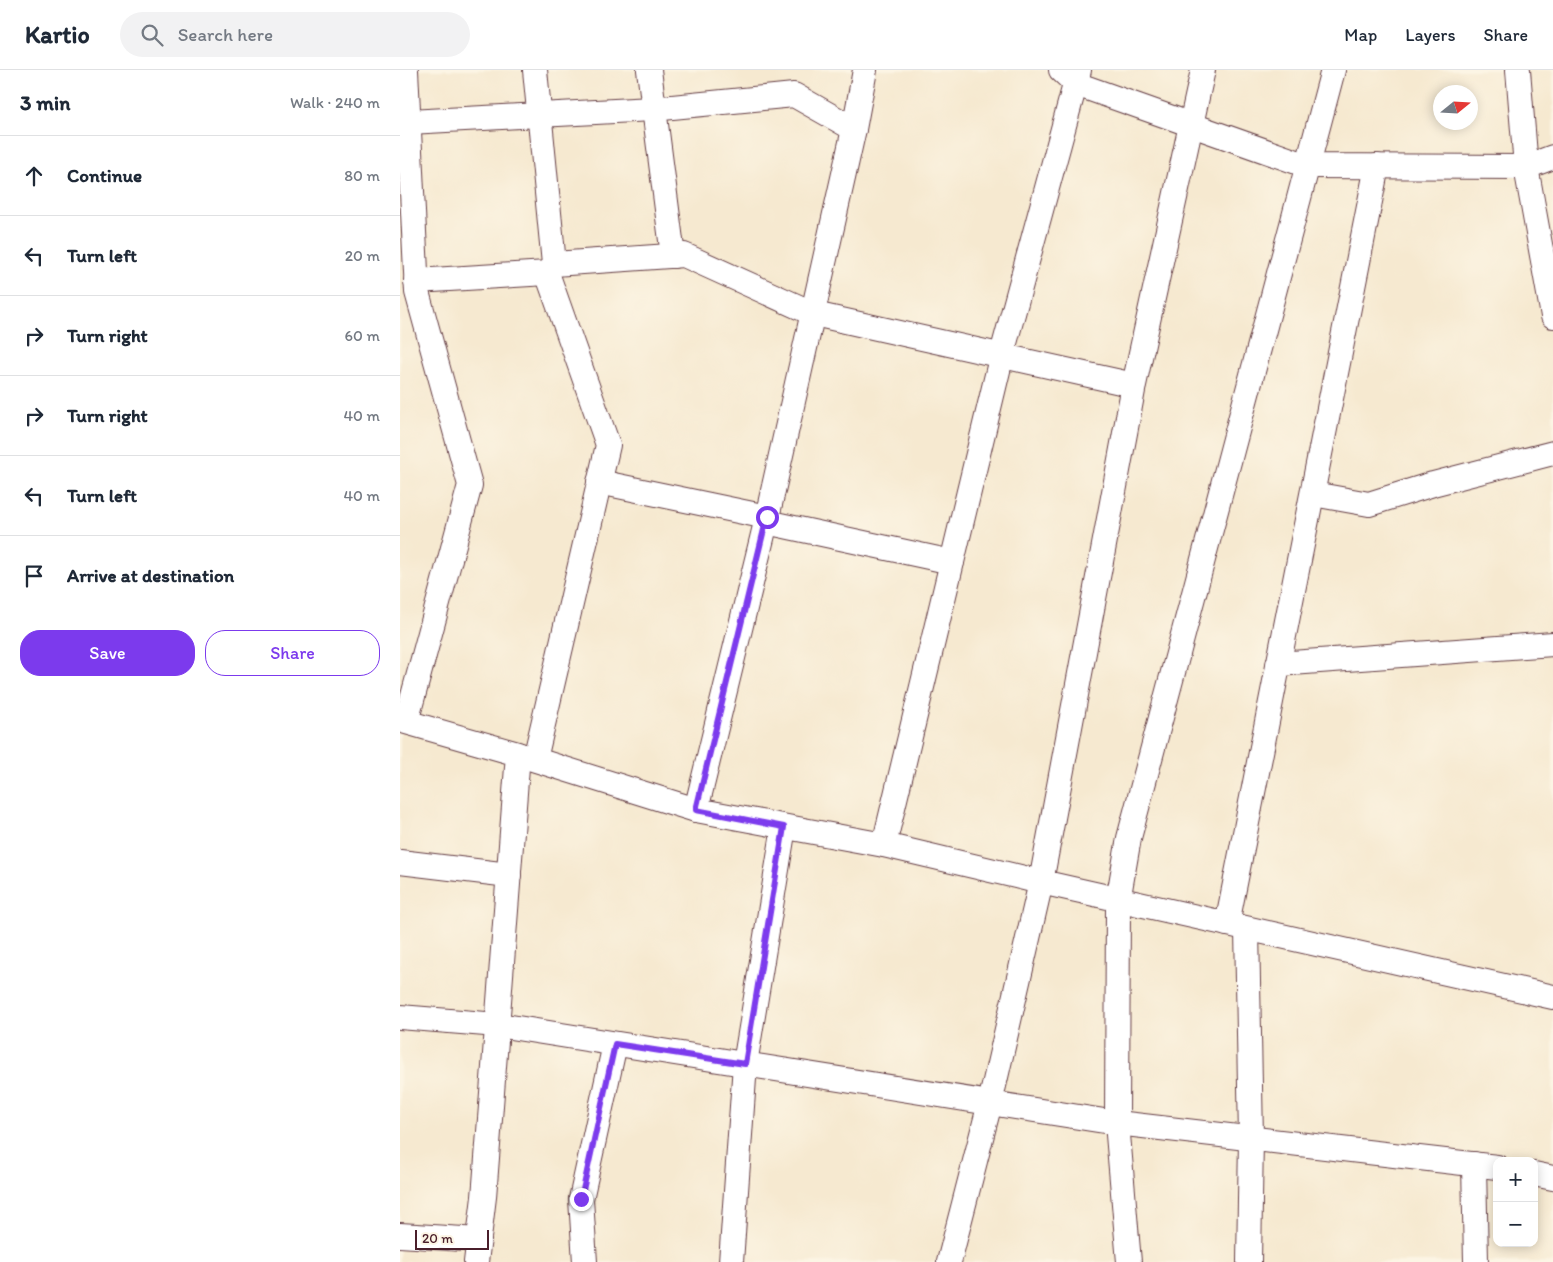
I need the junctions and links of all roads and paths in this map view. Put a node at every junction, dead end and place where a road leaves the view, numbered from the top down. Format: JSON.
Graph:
{"nodes":[{"id":1,"x":406,"y":70,"type":"edge"},
{"id":2,"x":535,"y":70,"type":"edge"},
{"id":3,"x":649,"y":70,"type":"edge"},
{"id":4,"x":865,"y":70,"type":"edge"},
{"id":5,"x":1203,"y":70,"type":"edge"},
{"id":6,"x":1333,"y":70,"type":"edge"},
{"id":7,"x":1518,"y":70,"type":"edge"},
{"id":8,"x":1072,"y":75,"type":"edge"},
{"id":9,"x":652,"y":109,"type":"junction"},
{"id":10,"x":539,"y":115,"type":"junction"},
{"id":11,"x":409,"y":122,"type":"junction"},
{"id":12,"x":1192,"y":126,"type":"junction"},
{"id":13,"x":854,"y":130,"type":"junction"},
{"id":14,"x":1553,"y":156,"type":"edge"},
{"id":15,"x":1308,"y":166,"type":"junction"},
{"id":16,"x":1378,"y":166,"type":"junction"},
{"id":17,"x":1526,"y":167,"type":"junction"},
{"id":18,"x":673,"y":256,"type":"junction"},
{"id":19,"x":551,"y":268,"type":"junction"},
{"id":20,"x":411,"y":289,"type":"edge"},
{"id":21,"x":813,"y":312,"type":"junction"},
{"id":22,"x":1553,"y":316,"type":"edge"},
{"id":23,"x":1002,"y":354,"type":"junction"},
{"id":24,"x":1134,"y":385,"type":"junction"},
{"id":25,"x":1553,"y":453,"type":"edge"},
{"id":26,"x":599,"y":482,"type":"junction"},
{"id":27,"x":1313,"y":494,"type":"junction"},
{"id":28,"x":767,"y":520,"type":"junction"},
{"id":29,"x":952,"y":562,"type":"junction"},
{"id":30,"x":1553,"y":644,"type":"edge"},
{"id":31,"x":1278,"y":664,"type":"junction"},
{"id":32,"x":403,"y":722,"type":"edge"},
{"id":33,"x":527,"y":757,"type":"junction"},
{"id":34,"x":696,"y":810,"type":"junction"},
{"id":35,"x":784,"y":827,"type":"junction"},
{"id":36,"x":884,"y":845,"type":"junction"},
{"id":37,"x":400,"y":862,"type":"edge"},
{"id":38,"x":509,"y":875,"type":"junction"},
{"id":39,"x":1041,"y":882,"type":"junction"},
{"id":40,"x":1118,"y":900,"type":"junction"},
{"id":41,"x":1237,"y":927,"type":"junction"},
{"id":42,"x":1553,"y":997,"type":"edge"},
{"id":43,"x":400,"y":1017,"type":"edge"},
{"id":44,"x":498,"y":1025,"type":"junction"},
{"id":45,"x":615,"y":1044,"type":"junction"},
{"id":46,"x":745,"y":1064,"type":"junction"},
{"id":47,"x":990,"y":1102,"type":"junction"},
{"id":48,"x":1117,"y":1123,"type":"junction"},
{"id":49,"x":1251,"y":1138,"type":"junction"},
{"id":50,"x":1474,"y":1164,"type":"junction"},
{"id":51,"x":1493,"y":1166,"type":"edge"},
{"id":52,"x":1538,"y":1175,"type":"edge"},
{"id":53,"x":1553,"y":1178,"type":"edge"},
{"id":54,"x":400,"y":1234,"type":"edge"},
{"id":55,"x":478,"y":1251,"type":"edge"},
{"id":56,"x":585,"y":1262,"type":"edge"},
{"id":57,"x":731,"y":1262,"type":"edge"},
{"id":58,"x":949,"y":1262,"type":"edge"},
{"id":59,"x":1129,"y":1262,"type":"edge"},
{"id":60,"x":1249,"y":1262,"type":"edge"},
{"id":61,"x":1476,"y":1262,"type":"edge"}],
"edges":[{"from":1,"to":11,"type":"street"},
{"from":2,"to":10,"type":"street"},
{"from":3,"to":9,"type":"street"},
{"from":4,"to":13,"type":"street"},
{"from":5,"to":12,"type":"street"},
{"from":6,"to":15,"type":"street"},
{"from":7,"to":17,"type":"street"},
{"from":8,"to":12,"type":"street"},
{"from":8,"to":23,"type":"street"},
{"from":9,"to":10,"type":"street"},
{"from":9,"to":13,"type":"street"},
{"from":9,"to":18,"type":"street"},
{"from":10,"to":11,"type":"street"},
{"from":10,"to":19,"type":"street"},
{"from":11,"to":20,"type":"street"},
{"from":12,"to":15,"type":"street"},
{"from":12,"to":24,"type":"street"},
{"from":13,"to":21,"type":"street"},
{"from":14,"to":17,"type":"street"},
{"from":15,"to":16,"type":"street"},
{"from":15,"to":40,"type":"street"},
{"from":16,"to":17,"type":"street"},
{"from":16,"to":27,"type":"street"},
{"from":17,"to":22,"type":"street"},
{"from":18,"to":19,"type":"street"},
{"from":18,"to":21,"type":"street"},
{"from":19,"to":20,"type":"street"},
{"from":19,"to":26,"type":"street"},
{"from":20,"to":32,"type":"street"},
{"from":21,"to":23,"type":"street"},
{"from":21,"to":28,"type":"street"},
{"from":23,"to":24,"type":"street"},
{"from":23,"to":29,"type":"street"},
{"from":24,"to":39,"type":"street"},
{"from":25,"to":27,"type":"street"},
{"from":26,"to":28,"type":"street"},
{"from":26,"to":33,"type":"street"},
{"from":27,"to":31,"type":"street"},
{"from":28,"to":29,"type":"street"},
{"from":28,"to":34,"type":"street"},
{"from":29,"to":36,"type":"street"},
{"from":30,"to":31,"type":"street"},
{"from":31,"to":41,"type":"street"},
{"from":32,"to":33,"type":"street"},
{"from":33,"to":34,"type":"street"},
{"from":33,"to":38,"type":"street"},
{"from":34,"to":35,"type":"street"},
{"from":35,"to":36,"type":"street"},
{"from":35,"to":46,"type":"street"},
{"from":36,"to":39,"type":"street"},
{"from":37,"to":38,"type":"street"},
{"from":38,"to":44,"type":"street"},
{"from":39,"to":40,"type":"street"},
{"from":39,"to":47,"type":"street"},
{"from":40,"to":41,"type":"street"},
{"from":40,"to":48,"type":"street"},
{"from":41,"to":42,"type":"street"},
{"from":41,"to":49,"type":"street"},
{"from":43,"to":44,"type":"street"},
{"from":44,"to":45,"type":"street"},
{"from":44,"to":55,"type":"street"},
{"from":45,"to":46,"type":"street"},
{"from":45,"to":56,"type":"street"},
{"from":46,"to":47,"type":"street"},
{"from":46,"to":57,"type":"street"},
{"from":47,"to":48,"type":"street"},
{"from":47,"to":58,"type":"street"},
{"from":48,"to":49,"type":"street"},
{"from":48,"to":59,"type":"street"},
{"from":49,"to":50,"type":"street"},
{"from":49,"to":60,"type":"street"},
{"from":50,"to":51,"type":"street"},
{"from":50,"to":61,"type":"street"},
{"from":52,"to":53,"type":"street"},
{"from":54,"to":55,"type":"street"}]}
